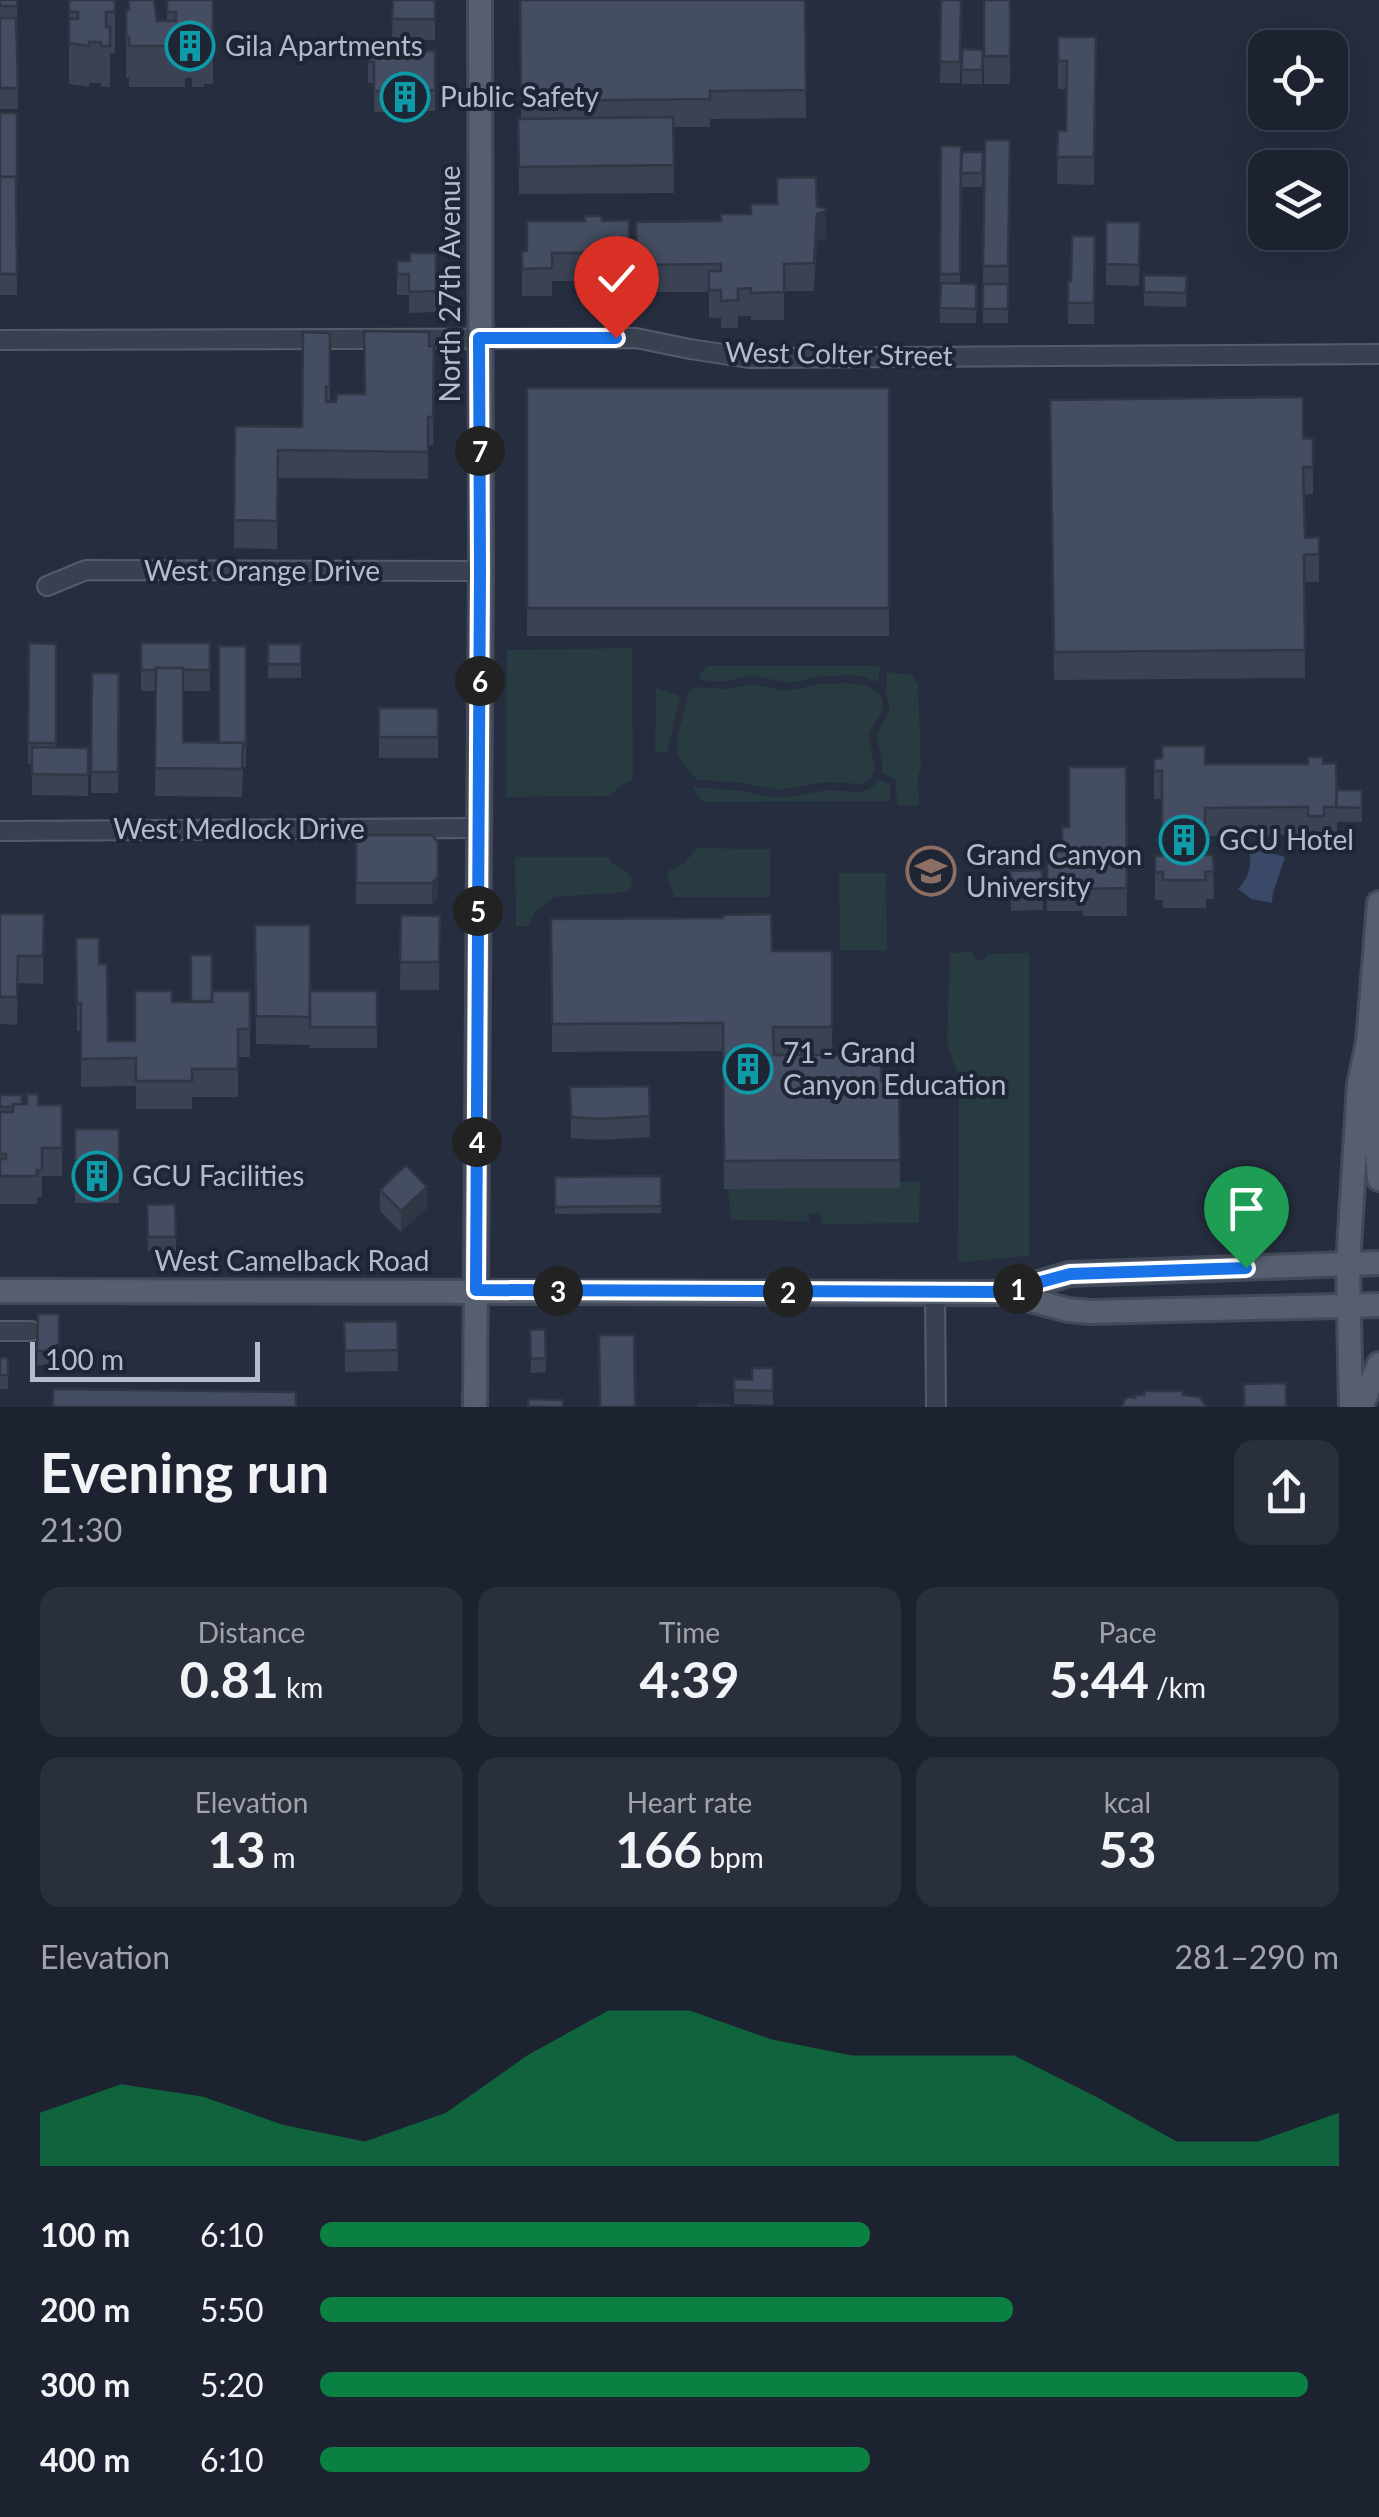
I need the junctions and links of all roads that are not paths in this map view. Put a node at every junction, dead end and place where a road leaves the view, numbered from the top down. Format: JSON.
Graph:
{"nodes":[{"id":1,"x":480,"y":0,"type":"edge"},
{"id":2,"x":479,"y":338,"type":"junction"},
{"id":3,"x":0,"y":340,"type":"edge"},
{"id":4,"x":1379,"y":354,"type":"edge"},
{"id":5,"x":480,"y":571,"type":"junction"},
{"id":6,"x":48,"y":586,"type":"dead end"},
{"id":7,"x":478,"y":828,"type":"junction"},
{"id":8,"x":0,"y":830,"type":"edge"},
{"id":9,"x":1379,"y":903,"type":"edge"},
{"id":10,"x":1368,"y":1042,"type":"junction"},
{"id":11,"x":1379,"y":1179,"type":"edge"},
{"id":12,"x":1379,"y":1263,"type":"edge"},
{"id":13,"x":1348,"y":1265,"type":"junction"},
{"id":14,"x":476,"y":1290,"type":"junction"},
{"id":15,"x":0,"y":1291,"type":"edge"},
{"id":16,"x":935,"y":1292,"type":"junction"},
{"id":17,"x":1004,"y":1292,"type":"junction"},
{"id":18,"x":1379,"y":1305,"type":"edge"},
{"id":19,"x":1348,"y":1306,"type":"junction"},
{"id":20,"x":0,"y":1331,"type":"edge"},
{"id":21,"x":32,"y":1331,"type":"dead end"},
{"id":22,"x":1379,"y":1364,"type":"edge"},
{"id":23,"x":475,"y":1407,"type":"edge"},
{"id":24,"x":936,"y":1407,"type":"edge"},
{"id":25,"x":1351,"y":1407,"type":"edge"},
{"id":26,"x":1361,"y":1407,"type":"edge"}],
"edges":[{"from":1,"to":2,"type":"main road","name":"North 27th Avenue"},
{"from":2,"to":3,"type":"street","name":"West Colter Street"},
{"from":2,"to":4,"type":"street","name":"West Colter Street"},
{"from":2,"to":5,"type":"main road","name":"North 27th Avenue"},
{"from":5,"to":6,"type":"street","name":"West Orange Drive"},
{"from":5,"to":7,"type":"main road","name":"North 27th Avenue"},
{"from":7,"to":8,"type":"street","name":"West Medlock Drive"},
{"from":7,"to":14,"type":"main road","name":"North 27th Avenue"},
{"from":9,"to":10,"type":"main road"},
{"from":10,"to":11,"type":"main road"},
{"from":10,"to":13,"type":"main road"},
{"from":12,"to":13,"type":"main road","name":"West Camelback Road"},
{"from":13,"to":17,"type":"main road","name":"West Camelback Road"},
{"from":13,"to":19,"type":"main road"},
{"from":14,"to":15,"type":"main road","name":"West Camelback Road"},
{"from":14,"to":16,"type":"main road","name":"West Camelback Road"},
{"from":14,"to":23,"type":"main road","name":"North 27th Avenue"},
{"from":16,"to":17,"type":"main road","name":"West Camelback Road"},
{"from":16,"to":24,"type":"street"},
{"from":17,"to":19,"type":"main road","name":"West Camelback Road"},
{"from":18,"to":19,"type":"main road","name":"West Camelback Road"},
{"from":19,"to":25,"type":"main road"},
{"from":20,"to":21,"type":"street"},
{"from":22,"to":26,"type":"main road"}]}
